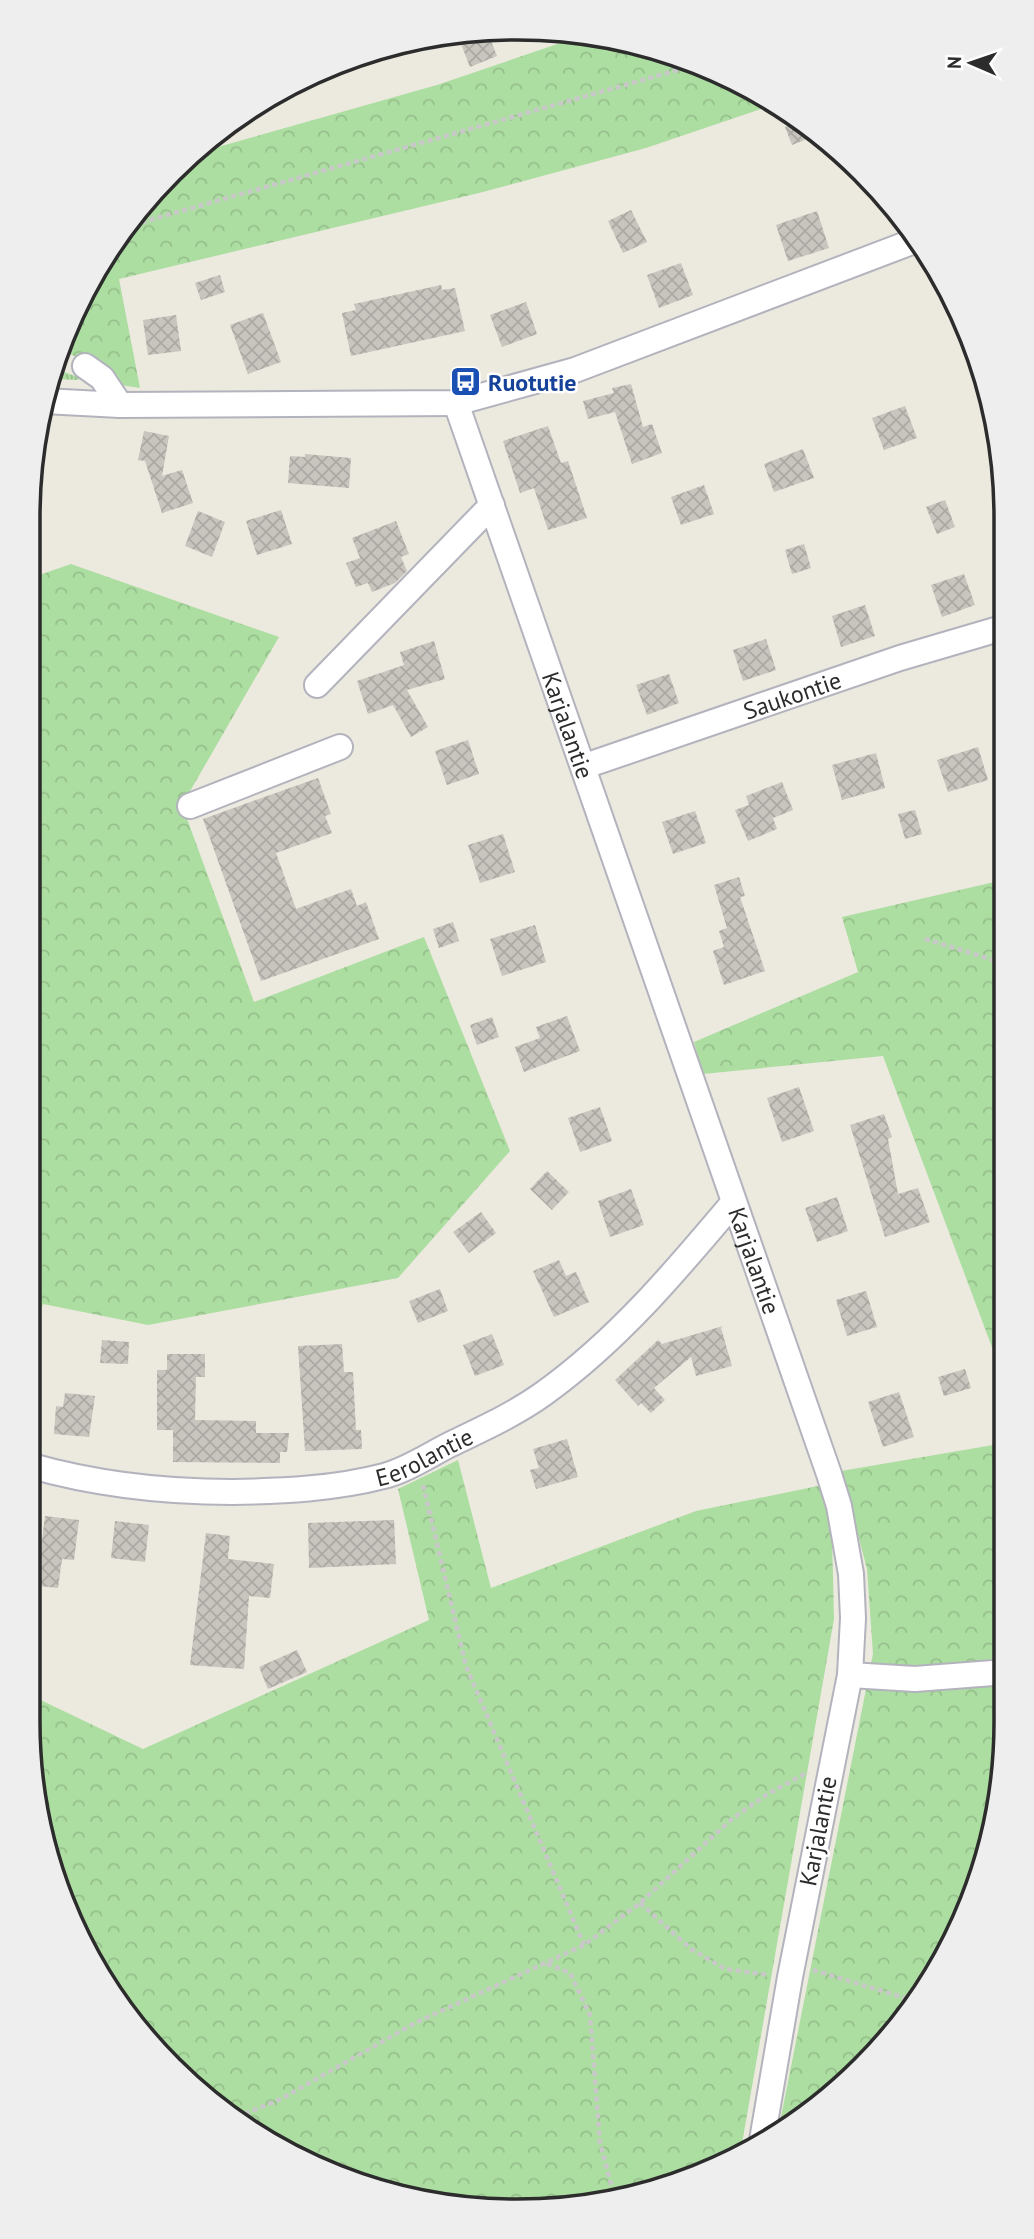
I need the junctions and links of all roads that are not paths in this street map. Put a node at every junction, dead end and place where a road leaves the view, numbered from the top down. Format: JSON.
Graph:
{"nodes":[{"id":1,"x":907,"y":244,"type":"edge"},
{"id":2,"x":85,"y":366,"type":"dead end"},
{"id":3,"x":54,"y":402,"type":"edge"},
{"id":4,"x":456,"y":403,"type":"junction"},
{"id":5,"x":120,"y":405,"type":"junction"},
{"id":6,"x":492,"y":505,"type":"junction"},
{"id":7,"x":994,"y":630,"type":"edge"},
{"id":8,"x":317,"y":685,"type":"dead end"},
{"id":9,"x":340,"y":747,"type":"dead end"},
{"id":10,"x":585,"y":766,"type":"junction"},
{"id":11,"x":190,"y":806,"type":"dead end"},
{"id":12,"x":733,"y":1203,"type":"junction"},
{"id":13,"x":40,"y":1467,"type":"edge"},
{"id":14,"x":994,"y":1673,"type":"edge"},
{"id":15,"x":850,"y":1675,"type":"junction"},
{"id":16,"x":764,"y":2129,"type":"edge"}],
"edges":[{"from":1,"to":4,"type":"street"},
{"from":2,"to":5,"type":"street"},
{"from":3,"to":5,"type":"street"},
{"from":4,"to":5,"type":"street"},
{"from":4,"to":6,"type":"street","name":"Karjalantie"},
{"from":6,"to":8,"type":"street"},
{"from":6,"to":10,"type":"street","name":"Karjalantie"},
{"from":7,"to":10,"type":"street","name":"Saukontie"},
{"from":9,"to":11,"type":"street"},
{"from":10,"to":12,"type":"street","name":"Karjalantie"},
{"from":12,"to":13,"type":"street","name":"Eerolantie"},
{"from":12,"to":15,"type":"street","name":"Karjalantie"},
{"from":14,"to":15,"type":"street"},
{"from":15,"to":16,"type":"street","name":"Karjalantie"}]}
